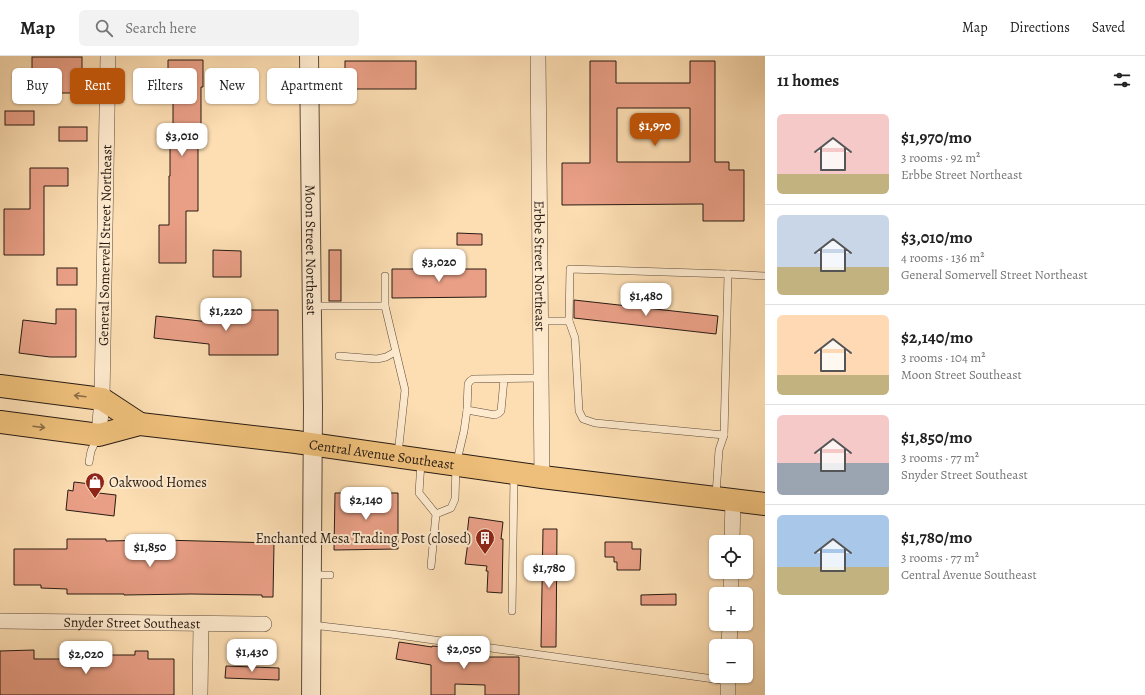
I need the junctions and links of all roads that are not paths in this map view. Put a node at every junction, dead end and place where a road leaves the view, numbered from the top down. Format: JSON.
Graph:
{"nodes":[{"id":1,"x":108,"y":56,"type":"edge"},
{"id":2,"x":309,"y":56,"type":"edge"},
{"id":3,"x":538,"y":56,"type":"edge"},
{"id":4,"x":728,"y":274,"type":"junction"},
{"id":5,"x":385,"y":276,"type":"dead end"},
{"id":6,"x":765,"y":276,"type":"edge"},
{"id":7,"x":312,"y":306,"type":"junction"},
{"id":8,"x":385,"y":306,"type":"junction"},
{"id":9,"x":541,"y":321,"type":"junction"},
{"id":10,"x":569,"y":321,"type":"junction"},
{"id":11,"x":395,"y":352,"type":"junction"},
{"id":12,"x":339,"y":356,"type":"dead end"},
{"id":13,"x":541,"y":378,"type":"junction"},
{"id":14,"x":504,"y":379,"type":"junction"},
{"id":15,"x":0,"y":386,"type":"edge"},
{"id":16,"x":102,"y":399,"type":"junction"},
{"id":17,"x":467,"y":410,"type":"junction"},
{"id":18,"x":0,"y":422,"type":"edge"},
{"id":19,"x":140,"y":424,"type":"junction"},
{"id":20,"x":99,"y":435,"type":"junction"},
{"id":21,"x":724,"y":435,"type":"junction"},
{"id":22,"x":313,"y":445,"type":"junction"},
{"id":23,"x":398,"y":456,"type":"junction"},
{"id":24,"x":421,"y":460,"type":"junction"},
{"id":25,"x":89,"y":462,"type":"dead end"},
{"id":26,"x":456,"y":465,"type":"junction"},
{"id":27,"x":514,"y":473,"type":"junction"},
{"id":28,"x":542,"y":477,"type":"junction"},
{"id":29,"x":724,"y":498,"type":"junction"},
{"id":30,"x":765,"y":504,"type":"edge"},
{"id":31,"x":436,"y":514,"type":"junction"},
{"id":32,"x":731,"y":535,"type":"edge"},
{"id":33,"x":431,"y":566,"type":"dead end"},
{"id":34,"x":512,"y":611,"type":"dead end"},
{"id":35,"x":0,"y":622,"type":"edge"},
{"id":36,"x":200,"y":624,"type":"junction"},
{"id":37,"x":264,"y":624,"type":"dead end"},
{"id":38,"x":312,"y":625,"type":"junction"},
{"id":39,"x":728,"y":684,"type":"edge"},
{"id":40,"x":200,"y":695,"type":"edge"},
{"id":41,"x":312,"y":695,"type":"edge"}],
"edges":[{"from":1,"to":16,"type":"street","name":"General Somervell Street Northeast"},
{"from":2,"to":7,"type":"street","name":"Moon Street Northeast"},
{"from":3,"to":9,"type":"street","name":"Erbbe Street Northeast"},
{"from":4,"to":6,"type":"lane"},
{"from":4,"to":10,"type":"lane"},
{"from":4,"to":21,"type":"lane"},
{"from":5,"to":8,"type":"lane"},
{"from":7,"to":8,"type":"lane"},
{"from":7,"to":22,"type":"street","name":"Moon Street Northeast"},
{"from":8,"to":11,"type":"lane"},
{"from":9,"to":10,"type":"lane"},
{"from":9,"to":13,"type":"street","name":"Erbbe Street Northeast"},
{"from":10,"to":21,"type":"lane"},
{"from":11,"to":12,"type":"lane"},
{"from":11,"to":23,"type":"lane"},
{"from":13,"to":14,"type":"lane"},
{"from":13,"to":28,"type":"street","name":"Erbbe Street Northeast"},
{"from":14,"to":17,"type":"lane"},
{"from":14,"to":17,"type":"lane"},
{"from":16,"to":15,"type":"main road","one_way":true},
{"from":16,"to":19,"type":"main road"},
{"from":16,"to":20,"type":"street","name":"General Somervell Street Northeast"},
{"from":17,"to":26,"type":"lane"},
{"from":18,"to":20,"type":"main road","name":"Central Avenue Southeast","one_way":true},
{"from":19,"to":20,"type":"main road","name":"Central Avenue Southeast"},
{"from":19,"to":22,"type":"main road","name":"Central Avenue Southeast"},
{"from":20,"to":25,"type":"lane"},
{"from":21,"to":29,"type":"lane"},
{"from":22,"to":23,"type":"main road","name":"Central Avenue Southeast"},
{"from":22,"to":38,"type":"street","name":"Moon Street Northeast"},
{"from":23,"to":24,"type":"main road","name":"Central Avenue Southeast"},
{"from":24,"to":26,"type":"main road","name":"Central Avenue Southeast"},
{"from":24,"to":31,"type":"lane"},
{"from":26,"to":27,"type":"main road","name":"Central Avenue Southeast"},
{"from":26,"to":31,"type":"lane"},
{"from":27,"to":28,"type":"main road","name":"Central Avenue Southeast"},
{"from":27,"to":34,"type":"lane"},
{"from":28,"to":29,"type":"main road","name":"Central Avenue Southeast"},
{"from":29,"to":30,"type":"main road","name":"Central Avenue Southeast"},
{"from":29,"to":32,"type":"street"},
{"from":31,"to":33,"type":"lane"},
{"from":35,"to":36,"type":"street","name":"Snyder Street Southeast"},
{"from":36,"to":37,"type":"street","name":"Snyder Street Southeast"},
{"from":36,"to":40,"type":"street"},
{"from":38,"to":39,"type":"lane"},
{"from":38,"to":41,"type":"street","name":"Moon Street Northeast"}]}
